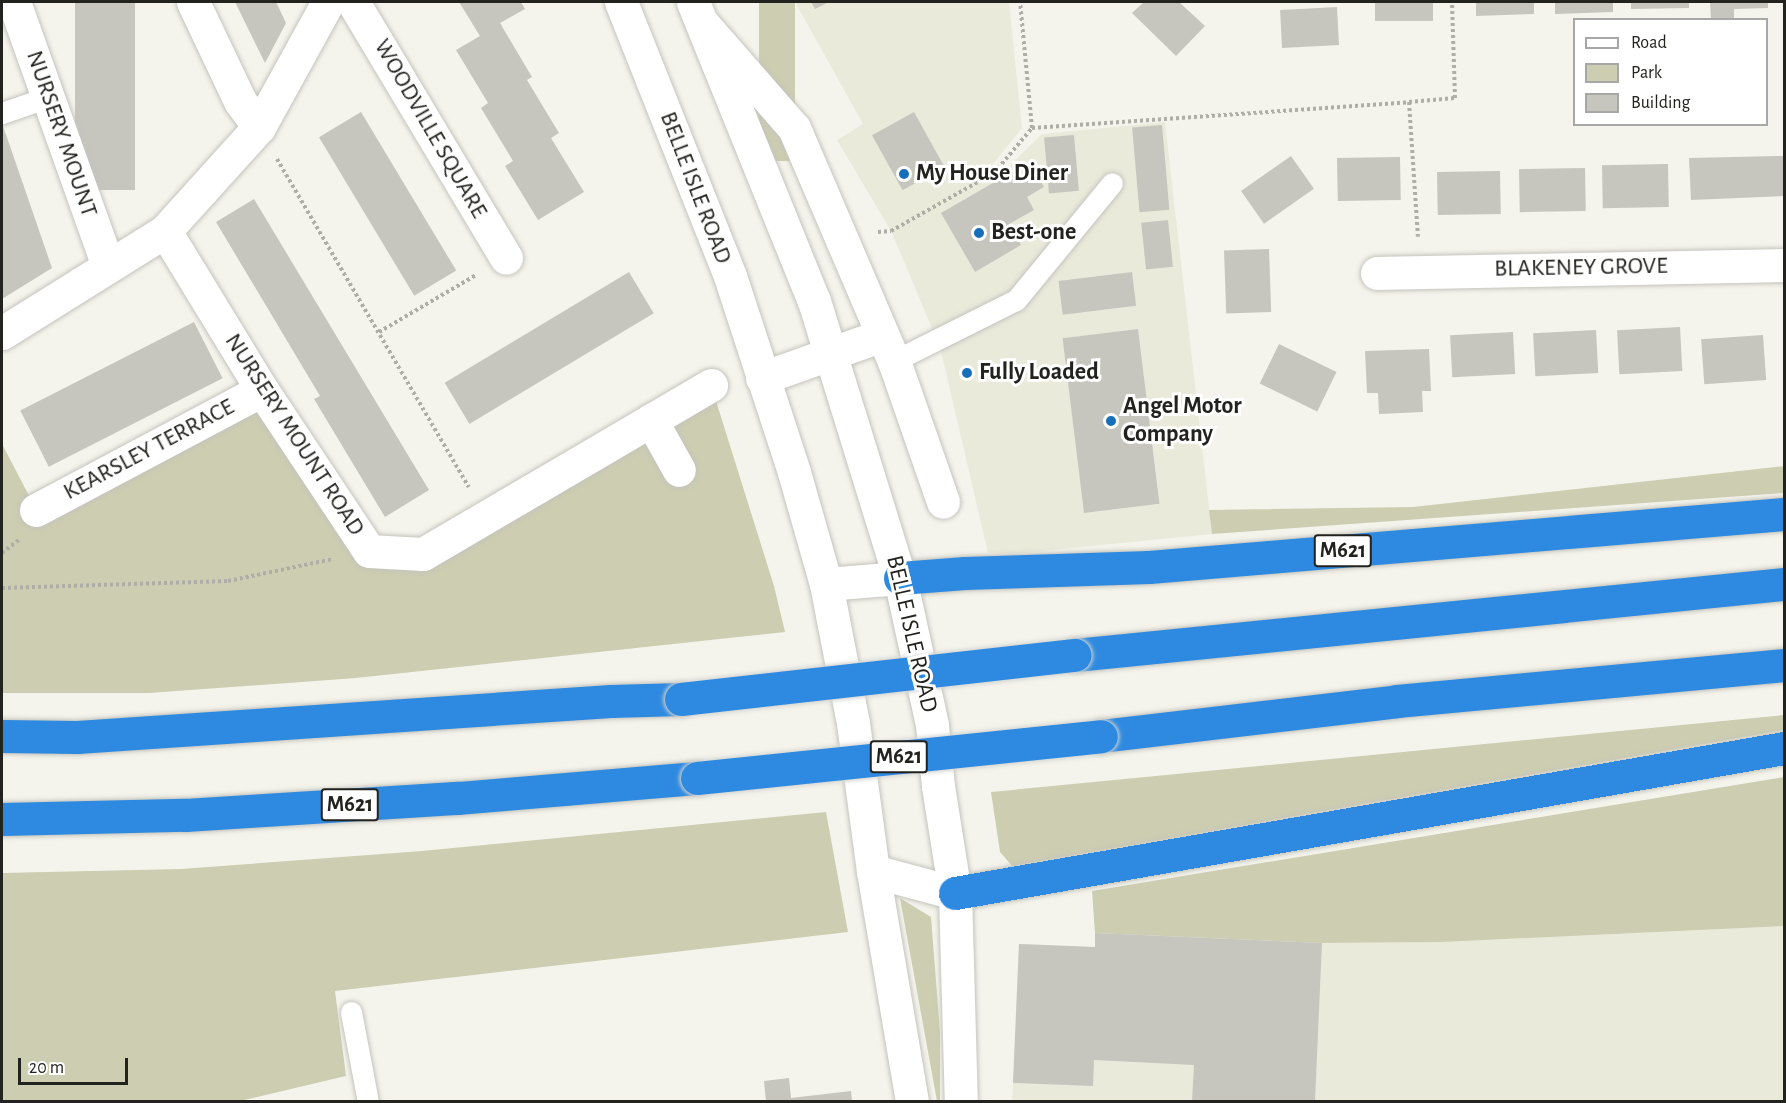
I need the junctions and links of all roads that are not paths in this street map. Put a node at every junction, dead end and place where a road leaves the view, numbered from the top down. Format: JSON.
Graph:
{"nodes":[{"id":1,"x":14,"y":2,"type":"edge"},
{"id":2,"x":193,"y":2,"type":"edge"},
{"id":3,"x":328,"y":2,"type":"edge"},
{"id":4,"x":353,"y":2,"type":"edge"},
{"id":5,"x":621,"y":2,"type":"edge"},
{"id":6,"x":698,"y":13,"type":"edge"},
{"id":7,"x":48,"y":97,"type":"junction"},
{"id":8,"x":2,"y":113,"type":"edge"},
{"id":9,"x":259,"y":127,"type":"junction"},
{"id":10,"x":1112,"y":183,"type":"dead end"},
{"id":11,"x":165,"y":231,"type":"junction"},
{"id":12,"x":506,"y":258,"type":"road end"},
{"id":13,"x":1785,"y":265,"type":"edge"},
{"id":14,"x":108,"y":266,"type":"junction"},
{"id":15,"x":1377,"y":273,"type":"dead end"},
{"id":16,"x":2,"y":333,"type":"edge"},
{"id":17,"x":889,"y":348,"type":"junction"},
{"id":18,"x":830,"y":354,"type":"junction"},
{"id":19,"x":762,"y":378,"type":"junction"},
{"id":20,"x":711,"y":385,"type":"dead end"},
{"id":21,"x":262,"y":390,"type":"junction"},
{"id":22,"x":651,"y":420,"type":"junction"},
{"id":23,"x":680,"y":470,"type":"dead end"},
{"id":24,"x":943,"y":502,"type":"dead end"},
{"id":25,"x":36,"y":510,"type":"dead end"},
{"id":26,"x":1785,"y":514,"type":"edge"},
{"id":27,"x":900,"y":578,"type":"junction"},
{"id":28,"x":826,"y":584,"type":"junction"},
{"id":29,"x":1785,"y":584,"type":"edge"},
{"id":30,"x":1785,"y":665,"type":"edge"},
{"id":31,"x":2,"y":736,"type":"edge"},
{"id":32,"x":1785,"y":748,"type":"edge"},
{"id":33,"x":2,"y":819,"type":"edge"},
{"id":34,"x":873,"y":871,"type":"junction"},
{"id":35,"x":955,"y":893,"type":"junction"},
{"id":36,"x":351,"y":1012,"type":"dead end"},
{"id":37,"x":368,"y":1101,"type":"edge"},
{"id":38,"x":912,"y":1101,"type":"edge"},
{"id":39,"x":962,"y":1101,"type":"edge"}],
"edges":[{"from":1,"to":7,"type":"street","name":"NURSERY MOUNT"},
{"from":2,"to":9,"type":"street"},
{"from":3,"to":9,"type":"street"},
{"from":4,"to":12,"type":"street","name":"WOODVILLE SQUARE"},
{"from":5,"to":19,"type":"street","name":"BELLE ISLE ROAD"},
{"from":6,"to":17,"type":"street","name":"BELLE ISLE ROAD"},
{"from":6,"to":18,"type":"street","name":"BELLE ISLE ROAD"},
{"from":7,"to":8,"type":"lane"},
{"from":7,"to":14,"type":"street","name":"NURSERY MOUNT"},
{"from":9,"to":11,"type":"street"},
{"from":10,"to":17,"type":"lane"},
{"from":11,"to":14,"type":"street"},
{"from":11,"to":21,"type":"street","name":"NURSERY MOUNT ROAD"},
{"from":13,"to":15,"type":"street","name":"BLAKENEY GROVE"},
{"from":14,"to":16,"type":"street"},
{"from":17,"to":18,"type":"street"},
{"from":17,"to":24,"type":"street","name":"BELLE ISLE ROAD"},
{"from":18,"to":19,"type":"street"},
{"from":18,"to":27,"type":"street","name":"BELLE ISLE ROAD"},
{"from":19,"to":28,"type":"street","name":"BELLE ISLE ROAD"},
{"from":20,"to":22,"type":"street","name":"NURSERY MOUNT ROAD"},
{"from":21,"to":22,"type":"street","name":"NURSERY MOUNT ROAD"},
{"from":21,"to":25,"type":"street","name":"KEARSLEY TERRACE"},
{"from":22,"to":23,"type":"street"},
{"from":26,"to":27,"type":"highway","number":"M621"},
{"from":27,"to":28,"type":"street"},
{"from":27,"to":35,"type":"street","name":"BELLE ISLE ROAD"},
{"from":28,"to":34,"type":"street","name":"BELLE ISLE ROAD"},
{"from":29,"to":31,"type":"highway","bridge":true},
{"from":30,"to":33,"type":"highway","number":"M621","bridge":true},
{"from":32,"to":35,"type":"highway"},
{"from":34,"to":35,"type":"street"},
{"from":34,"to":38,"type":"street","name":"BELLE ISLE ROAD"},
{"from":35,"to":39,"type":"street","name":"BELLE ISLE ROAD"},
{"from":36,"to":37,"type":"lane"}]}
